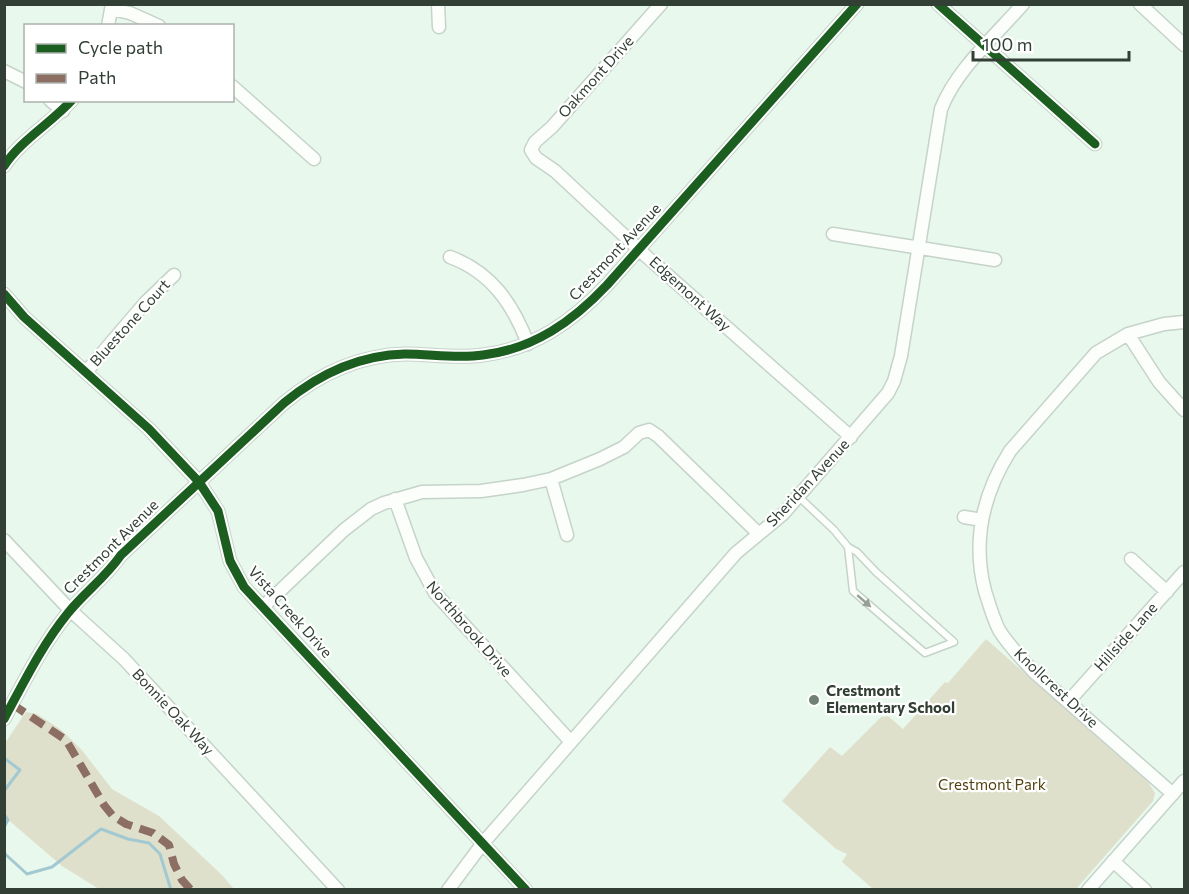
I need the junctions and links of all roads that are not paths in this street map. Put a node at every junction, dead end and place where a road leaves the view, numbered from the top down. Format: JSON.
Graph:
{"nodes":[{"id":1,"x":438,"y":4,"type":"edge"},
{"id":2,"x":661,"y":4,"type":"edge"},
{"id":3,"x":857,"y":4,"type":"edge"},
{"id":4,"x":938,"y":4,"type":"edge"},
{"id":5,"x":1023,"y":4,"type":"edge"},
{"id":6,"x":1140,"y":4,"type":"edge"},
{"id":7,"x":111,"y":7,"type":"edge"},
{"id":8,"x":108,"y":24,"type":"edge"},
{"id":9,"x":155,"y":24,"type":"edge"},
{"id":10,"x":440,"y":27,"type":"dead end"},
{"id":11,"x":1185,"y":45,"type":"edge"},
{"id":12,"x":985,"y":46,"type":"junction"},
{"id":13,"x":4,"y":70,"type":"edge"},
{"id":14,"x":24,"y":81,"type":"edge"},
{"id":15,"x":234,"y":88,"type":"edge"},
{"id":16,"x":52,"y":102,"type":"edge"},
{"id":17,"x":70,"y":102,"type":"edge"},
{"id":18,"x":63,"y":111,"type":"junction"},
{"id":19,"x":1095,"y":144,"type":"dead end"},
{"id":20,"x":531,"y":150,"type":"joint"},
{"id":21,"x":314,"y":159,"type":"dead end"},
{"id":22,"x":4,"y":166,"type":"edge"},
{"id":23,"x":833,"y":234,"type":"dead end"},
{"id":24,"x":918,"y":248,"type":"junction"},
{"id":25,"x":639,"y":249,"type":"junction"},
{"id":26,"x":450,"y":257,"type":"dead end"},
{"id":27,"x":995,"y":260,"type":"dead end"},
{"id":28,"x":174,"y":275,"type":"dead end"},
{"id":29,"x":4,"y":294,"type":"edge"},
{"id":30,"x":1185,"y":322,"type":"edge"},
{"id":31,"x":1128,"y":334,"type":"junction"},
{"id":32,"x":528,"y":344,"type":"junction"},
{"id":33,"x":86,"y":372,"type":"junction"},
{"id":34,"x":1185,"y":410,"type":"edge"},
{"id":35,"x":851,"y":437,"type":"junction"},
{"id":36,"x":551,"y":479,"type":"junction"},
{"id":37,"x":199,"y":482,"type":"junction"},
{"id":38,"x":799,"y":497,"type":"junction"},
{"id":39,"x":395,"y":499,"type":"junction"},
{"id":40,"x":964,"y":517,"type":"dead end"},
{"id":41,"x":982,"y":520,"type":"junction"},
{"id":42,"x":759,"y":534,"type":"junction"},
{"id":43,"x":567,"y":535,"type":"dead end"},
{"id":44,"x":4,"y":540,"type":"edge"},
{"id":45,"x":848,"y":548,"type":"junction"},
{"id":46,"x":1131,"y":559,"type":"dead end"},
{"id":47,"x":1185,"y":572,"type":"edge"},
{"id":48,"x":1167,"y":592,"type":"junction"},
{"id":49,"x":263,"y":607,"type":"junction"},
{"id":50,"x":70,"y":610,"type":"junction"},
{"id":51,"x":1068,"y":702,"type":"junction"},
{"id":52,"x":4,"y":719,"type":"edge"},
{"id":53,"x":571,"y":742,"type":"junction"},
{"id":54,"x":1185,"y":781,"type":"edge"},
{"id":55,"x":1173,"y":794,"type":"junction"},
{"id":56,"x":483,"y":843,"type":"junction"},
{"id":57,"x":1113,"y":861,"type":"junction"},
{"id":58,"x":338,"y":890,"type":"edge"},
{"id":59,"x":448,"y":890,"type":"edge"},
{"id":60,"x":526,"y":890,"type":"edge"},
{"id":61,"x":1088,"y":890,"type":"edge"},
{"id":62,"x":1145,"y":890,"type":"edge"}],
"edges":[{"from":1,"to":10,"type":"street"},
{"from":2,"to":20,"type":"street","name":"Oakmont Drive"},
{"from":3,"to":25,"type":"street","name":"Crestmont Avenue"},
{"from":4,"to":12,"type":"street"},
{"from":5,"to":12,"type":"street","name":"Sheridan Avenue"},
{"from":6,"to":11,"type":"street"},
{"from":7,"to":8,"type":"street"},
{"from":7,"to":9,"type":"street"},
{"from":12,"to":19,"type":"street"},
{"from":12,"to":24,"type":"street","name":"Sheridan Avenue"},
{"from":13,"to":14,"type":"street"},
{"from":15,"to":21,"type":"street"},
{"from":16,"to":18,"type":"street"},
{"from":17,"to":18,"type":"street"},
{"from":18,"to":22,"type":"street"},
{"from":20,"to":25,"type":"street","name":"Edgemont Way"},
{"from":23,"to":24,"type":"street"},
{"from":24,"to":27,"type":"street"},
{"from":24,"to":35,"type":"street","name":"Sheridan Avenue"},
{"from":25,"to":32,"type":"street","name":"Crestmont Avenue"},
{"from":25,"to":35,"type":"street","name":"Edgemont Way"},
{"from":26,"to":32,"type":"street"},
{"from":28,"to":33,"type":"street","name":"Bluestone Court"},
{"from":29,"to":33,"type":"street","name":"Vista Creek Drive"},
{"from":30,"to":31,"type":"street","name":"Knollcrest Drive"},
{"from":31,"to":34,"type":"street"},
{"from":31,"to":41,"type":"street","name":"Knollcrest Drive"},
{"from":32,"to":37,"type":"street","name":"Crestmont Avenue"},
{"from":33,"to":37,"type":"street","name":"Vista Creek Drive"},
{"from":35,"to":38,"type":"street","name":"Sheridan Avenue"},
{"from":36,"to":39,"type":"street"},
{"from":36,"to":42,"type":"street"},
{"from":36,"to":43,"type":"street"},
{"from":37,"to":49,"type":"street","name":"Vista Creek Drive"},
{"from":37,"to":50,"type":"street","name":"Crestmont Avenue"},
{"from":38,"to":42,"type":"street","name":"Sheridan Avenue"},
{"from":38,"to":45,"type":"lane"},
{"from":39,"to":49,"type":"street"},
{"from":39,"to":53,"type":"street","name":"Northbrook Drive"},
{"from":40,"to":41,"type":"street"},
{"from":41,"to":51,"type":"street","name":"Knollcrest Drive"},
{"from":42,"to":53,"type":"street","name":"Sheridan Avenue"},
{"from":44,"to":50,"type":"street","name":"Bonnie Oak Way"},
{"from":45,"to":45,"type":"lane","one_way":true},
{"from":46,"to":48,"type":"street"},
{"from":47,"to":48,"type":"street","name":"Hillside Lane"},
{"from":48,"to":51,"type":"street","name":"Hillside Lane"},
{"from":49,"to":56,"type":"street","name":"Vista Creek Drive"},
{"from":50,"to":52,"type":"street","name":"Crestmont Avenue"},
{"from":50,"to":58,"type":"street","name":"Bonnie Oak Way"},
{"from":51,"to":55,"type":"street","name":"Knollcrest Drive"},
{"from":53,"to":56,"type":"street","name":"Sheridan Avenue"},
{"from":54,"to":55,"type":"street"},
{"from":55,"to":57,"type":"street"},
{"from":56,"to":59,"type":"street","name":"Sheridan Avenue"},
{"from":56,"to":60,"type":"street","name":"Vista Creek Drive"},
{"from":57,"to":61,"type":"street"},
{"from":57,"to":62,"type":"street"}]}
